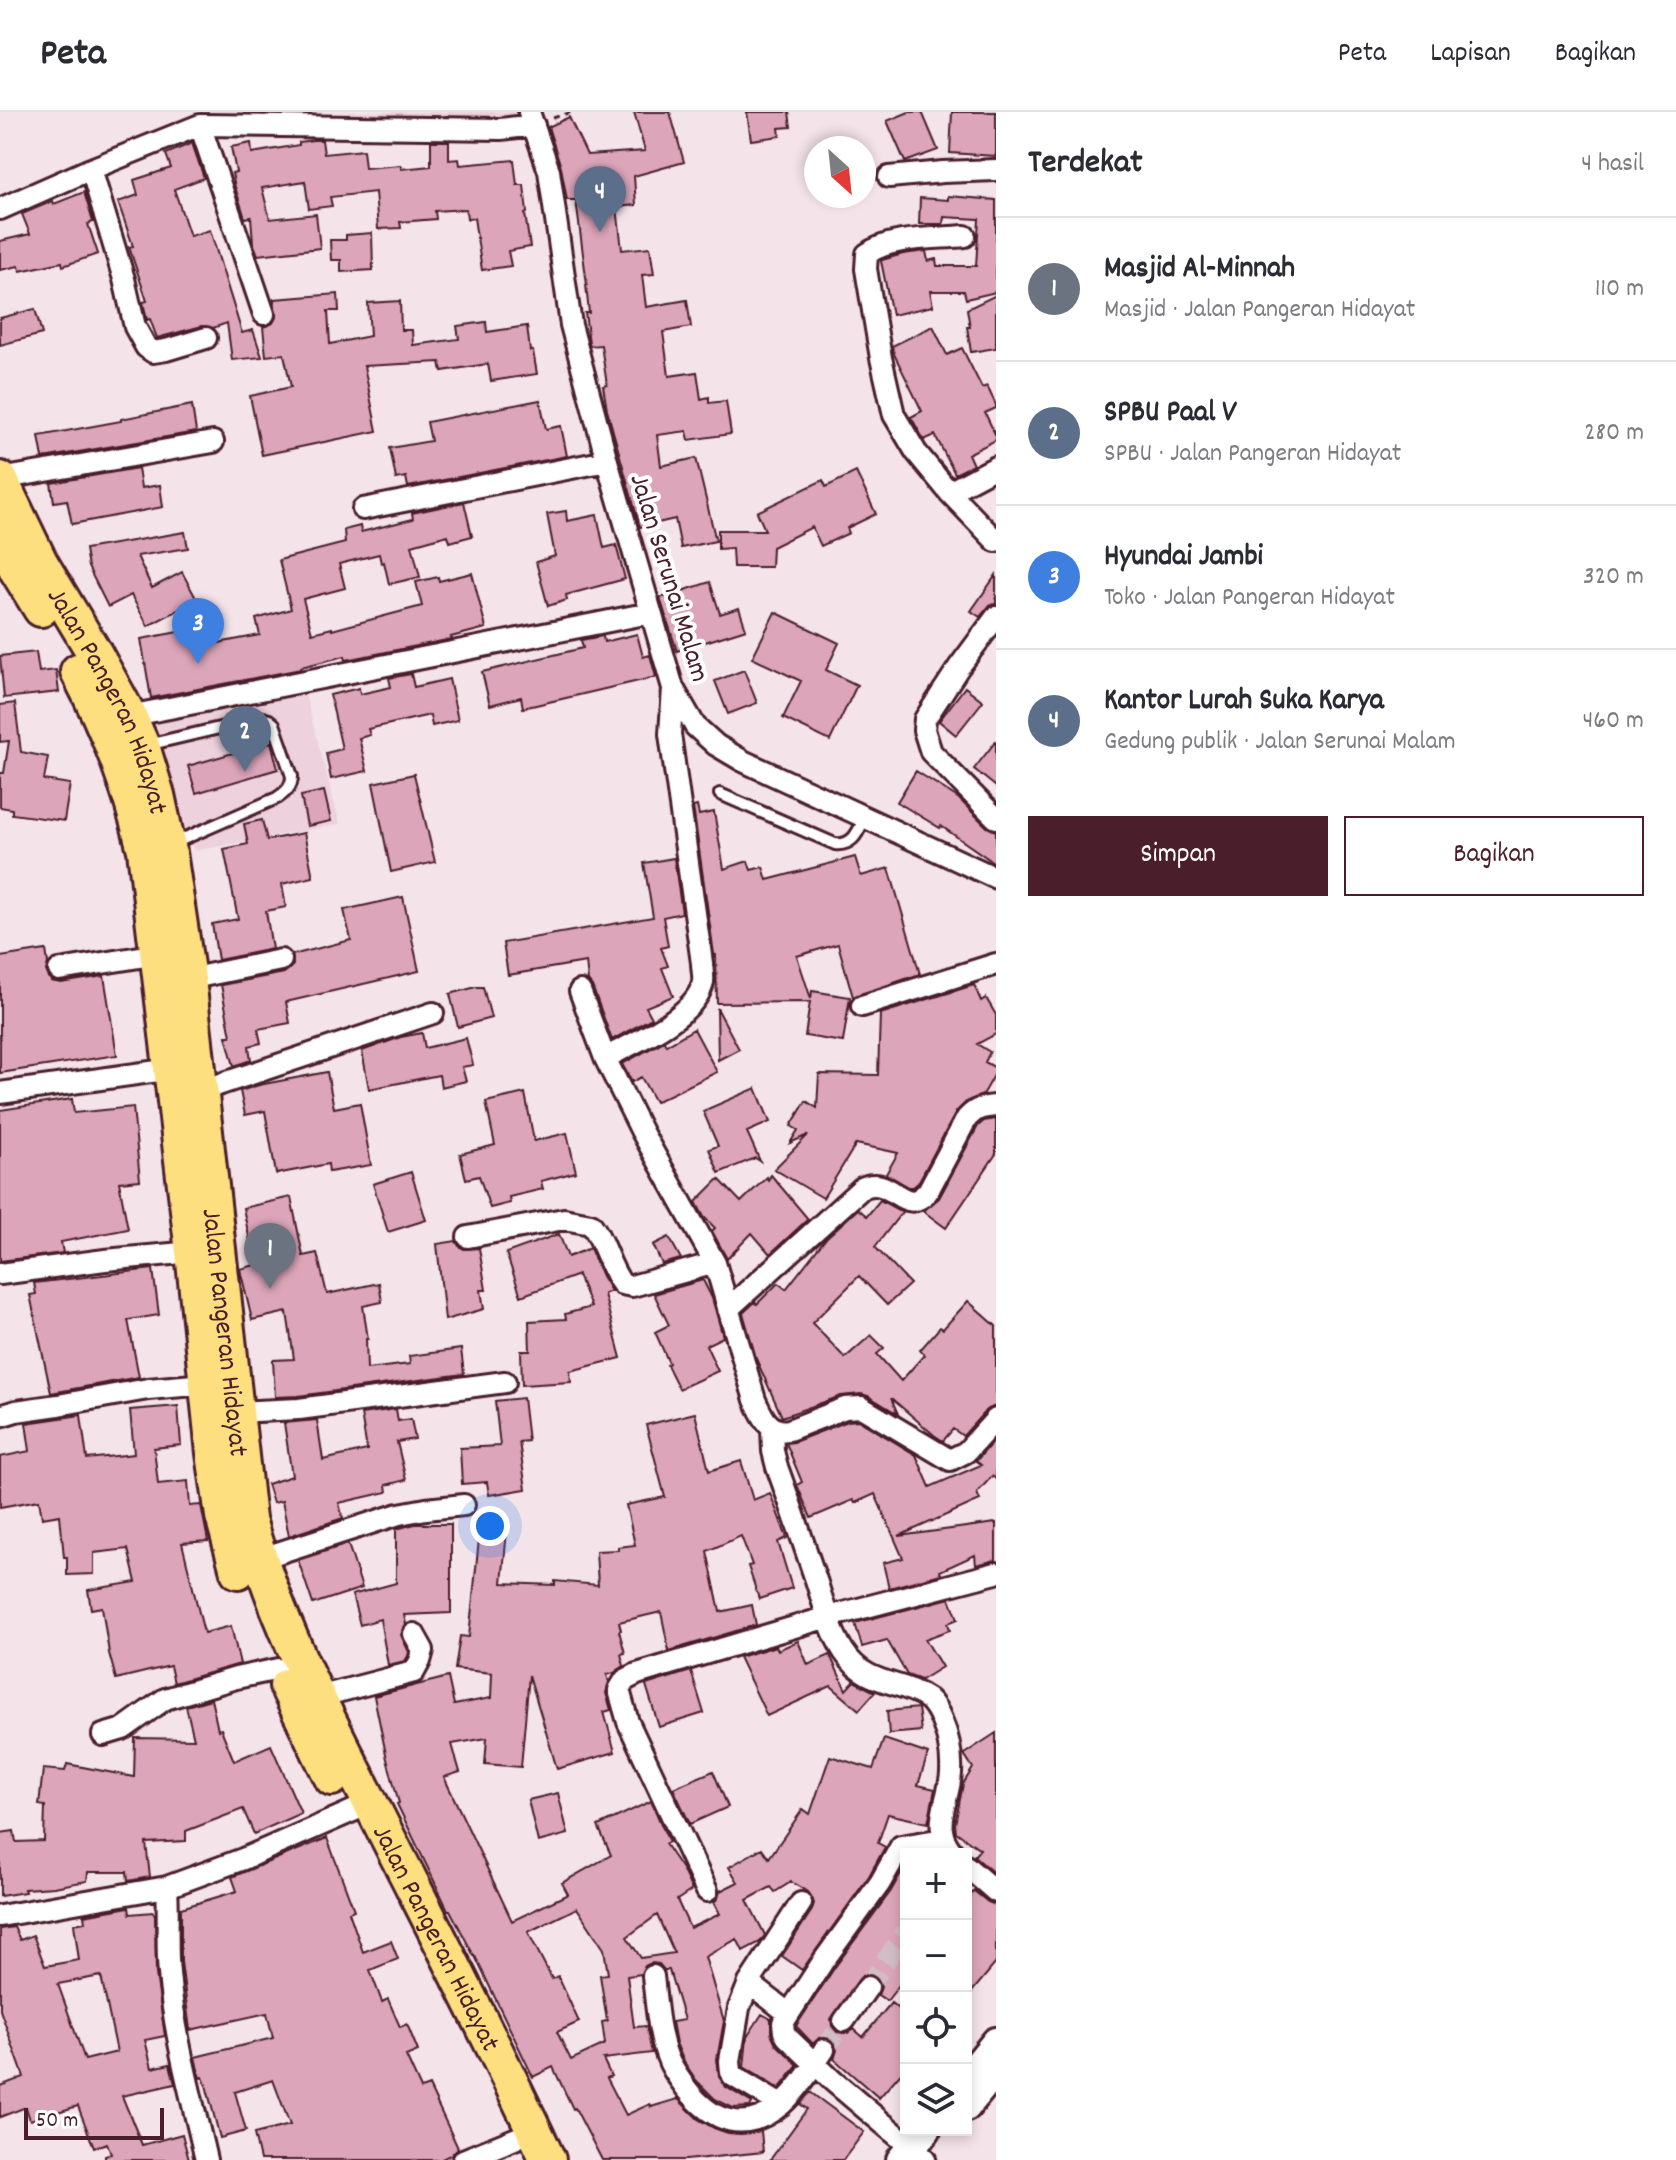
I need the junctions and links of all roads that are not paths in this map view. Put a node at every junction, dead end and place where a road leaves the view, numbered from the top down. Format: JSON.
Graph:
{"nodes":[{"id":1,"x":532,"y":118,"type":"edge"},
{"id":2,"x":242,"y":119,"type":"edge"},
{"id":3,"x":200,"y":125,"type":"junction"},
{"id":4,"x":91,"y":169,"type":"junction"},
{"id":5,"x":996,"y":170,"type":"edge"},
{"id":6,"x":889,"y":177,"type":"dead end"},
{"id":7,"x":0,"y":209,"type":"edge"},
{"id":8,"x":965,"y":236,"type":"dead end"},
{"id":9,"x":264,"y":314,"type":"dead end"},
{"id":10,"x":206,"y":338,"type":"dead end"},
{"id":11,"x":213,"y":442,"type":"dead end"},
{"id":12,"x":607,"y":461,"type":"junction"},
{"id":13,"x":996,"y":467,"type":"edge"},
{"id":14,"x":0,"y":479,"type":"edge"},
{"id":15,"x":949,"y":492,"type":"junction"},
{"id":16,"x":363,"y":509,"type":"dead end"},
{"id":17,"x":0,"y":534,"type":"edge"},
{"id":18,"x":996,"y":541,"type":"edge"},
{"id":19,"x":650,"y":613,"type":"junction"},
{"id":20,"x":996,"y":617,"type":"edge"},
{"id":21,"x":673,"y":688,"type":"junction"},
{"id":22,"x":129,"y":738,"type":"junction"},
{"id":23,"x":720,"y":794,"type":"dead end"},
{"id":24,"x":865,"y":817,"type":"junction"},
{"id":25,"x":996,"y":818,"type":"edge"},
{"id":26,"x":156,"y":848,"type":"junction"},
{"id":27,"x":996,"y":878,"type":"edge"},
{"id":28,"x":158,"y":954,"type":"junction"},
{"id":29,"x":281,"y":960,"type":"dead end"},
{"id":30,"x":59,"y":970,"type":"dead end"},
{"id":31,"x":993,"y":971,"type":"edge"},
{"id":32,"x":188,"y":979,"type":"junction"},
{"id":33,"x":580,"y":991,"type":"dead end"},
{"id":34,"x":862,"y":1006,"type":"dead end"},
{"id":35,"x":433,"y":1013,"type":"dead end"},
{"id":36,"x":605,"y":1058,"type":"junction"},
{"id":37,"x":172,"y":1069,"type":"junction"},
{"id":38,"x":200,"y":1091,"type":"junction"},
{"id":39,"x":0,"y":1093,"type":"edge"},
{"id":40,"x":996,"y":1106,"type":"edge"},
{"id":41,"x":468,"y":1237,"type":"dead end"},
{"id":42,"x":206,"y":1252,"type":"junction"},
{"id":43,"x":715,"y":1263,"type":"junction"},
{"id":44,"x":0,"y":1274,"type":"edge"},
{"id":45,"x":728,"y":1309,"type":"junction"},
{"id":46,"x":505,"y":1382,"type":"dead end"},
{"id":47,"x":206,"y":1384,"type":"junction"},
{"id":48,"x":237,"y":1412,"type":"junction"},
{"id":49,"x":0,"y":1416,"type":"edge"},
{"id":50,"x":996,"y":1419,"type":"edge"},
{"id":51,"x":772,"y":1428,"type":"junction"},
{"id":52,"x":464,"y":1505,"type":"dead end"},
{"id":53,"x":259,"y":1559,"type":"junction"},
{"id":54,"x":996,"y":1573,"type":"edge"},
{"id":55,"x":828,"y":1617,"type":"junction"},
{"id":56,"x":414,"y":1634,"type":"dead end"},
{"id":57,"x":279,"y":1669,"type":"junction"},
{"id":58,"x":318,"y":1697,"type":"junction"},
{"id":59,"x":103,"y":1735,"type":"dead end"},
{"id":60,"x":361,"y":1808,"type":"junction"},
{"id":61,"x":948,"y":1847,"type":"edge"},
{"id":62,"x":972,"y":1871,"type":"edge"},
{"id":63,"x":167,"y":1887,"type":"junction"},
{"id":64,"x":707,"y":1891,"type":"dead end"},
{"id":65,"x":996,"y":1892,"type":"edge"},
{"id":66,"x":801,"y":1903,"type":"dead end"},
{"id":67,"x":0,"y":1916,"type":"edge"},
{"id":68,"x":653,"y":1976,"type":"dead end"},
{"id":69,"x":749,"y":1983,"type":"junction"},
{"id":70,"x":868,"y":1987,"type":"tunnel mouth"},
{"id":71,"x":788,"y":2013,"type":"junction"},
{"id":72,"x":844,"y":2021,"type":"tunnel mouth"},
{"id":73,"x":819,"y":2057,"type":"junction"},
{"id":74,"x":987,"y":2064,"type":"edge"},
{"id":75,"x":972,"y":2095,"type":"edge"},
{"id":76,"x":781,"y":2105,"type":"junction"},
{"id":77,"x":939,"y":2136,"type":"edge"},
{"id":78,"x":522,"y":2149,"type":"edge"},
{"id":79,"x":917,"y":2151,"type":"edge"},
{"id":80,"x":206,"y":2160,"type":"edge"},
{"id":81,"x":463,"y":2160,"type":"edge"},
{"id":82,"x":548,"y":2160,"type":"edge"}],
"edges":[{"from":1,"to":2,"type":"street"},
{"from":1,"to":12,"type":"street","name":"Jalan Serunai Malam"},
{"from":2,"to":3,"type":"street"},
{"from":3,"to":4,"type":"street"},
{"from":3,"to":9,"type":"street"},
{"from":4,"to":7,"type":"street"},
{"from":4,"to":10,"type":"street"},
{"from":5,"to":6,"type":"street"},
{"from":8,"to":15,"type":"street"},
{"from":11,"to":14,"type":"street"},
{"from":12,"to":16,"type":"street"},
{"from":12,"to":19,"type":"street","name":"Jalan Serunai Malam"},
{"from":13,"to":15,"type":"street"},
{"from":14,"to":22,"type":"highway","name":"Jalan Pangeran Hidayat"},
{"from":15,"to":18,"type":"street"},
{"from":17,"to":22,"type":"highway","name":"Jalan Pangeran Hidayat"},
{"from":19,"to":21,"type":"street","name":"Jalan Serunai Malam"},
{"from":19,"to":22,"type":"street"},
{"from":20,"to":25,"type":"street"},
{"from":21,"to":24,"type":"street","name":"Jalan Serunai Malam"},
{"from":21,"to":36,"type":"street"},
{"from":22,"to":26,"type":"highway","name":"Jalan Pangeran Hidayat"},
{"from":22,"to":26,"type":"lane"},
{"from":23,"to":24,"type":"lane"},
{"from":24,"to":27,"type":"street","name":"Jalan Serunai Malam"},
{"from":26,"to":28,"type":"highway","name":"Jalan Pangeran Hidayat"},
{"from":26,"to":32,"type":"highway","name":"Jalan Pangeran Hidayat"},
{"from":28,"to":30,"type":"street"},
{"from":28,"to":37,"type":"highway","name":"Jalan Pangeran Hidayat"},
{"from":29,"to":32,"type":"street"},
{"from":31,"to":34,"type":"street"},
{"from":32,"to":38,"type":"highway","name":"Jalan Pangeran Hidayat"},
{"from":33,"to":36,"type":"street"},
{"from":35,"to":38,"type":"street"},
{"from":36,"to":43,"type":"street"},
{"from":37,"to":39,"type":"street"},
{"from":37,"to":42,"type":"highway","name":"Jalan Pangeran Hidayat"},
{"from":38,"to":42,"type":"highway","name":"Jalan Pangeran Hidayat"},
{"from":40,"to":45,"type":"street"},
{"from":41,"to":43,"type":"street"},
{"from":42,"to":44,"type":"street"},
{"from":42,"to":47,"type":"highway","name":"Jalan Pangeran Hidayat"},
{"from":42,"to":48,"type":"highway","name":"Jalan Pangeran Hidayat"},
{"from":43,"to":45,"type":"street"},
{"from":45,"to":51,"type":"street"},
{"from":46,"to":48,"type":"street"},
{"from":47,"to":49,"type":"street"},
{"from":47,"to":57,"type":"highway","name":"Jalan Pangeran Hidayat"},
{"from":48,"to":53,"type":"highway","name":"Jalan Pangeran Hidayat"},
{"from":50,"to":51,"type":"street"},
{"from":51,"to":55,"type":"street"},
{"from":52,"to":53,"type":"street"},
{"from":53,"to":58,"type":"highway","name":"Jalan Pangeran Hidayat"},
{"from":54,"to":55,"type":"street"},
{"from":55,"to":61,"type":"street"},
{"from":55,"to":64,"type":"street"},
{"from":56,"to":58,"type":"street"},
{"from":57,"to":59,"type":"street"},
{"from":57,"to":60,"type":"highway","name":"Jalan Pangeran Hidayat"},
{"from":58,"to":60,"type":"highway","name":"Jalan Pangeran Hidayat"},
{"from":60,"to":63,"type":"street"},
{"from":60,"to":78,"type":"highway","name":"Jalan Pangeran Hidayat"},
{"from":60,"to":82,"type":"highway","name":"Jalan Pangeran Hidayat"},
{"from":61,"to":71,"type":"street"},
{"from":62,"to":65,"type":"street"},
{"from":63,"to":67,"type":"street"},
{"from":63,"to":80,"type":"street"},
{"from":66,"to":69,"type":"street"},
{"from":68,"to":76,"type":"street"},
{"from":69,"to":71,"type":"street"},
{"from":69,"to":76,"type":"street"},
{"from":70,"to":72,"type":"street"},
{"from":71,"to":73,"type":"street"},
{"from":73,"to":76,"type":"street"},
{"from":73,"to":79,"type":"street"},
{"from":74,"to":75,"type":"main road"},
{"from":77,"to":79,"type":"main road"},
{"from":78,"to":81,"type":"street"}]}
